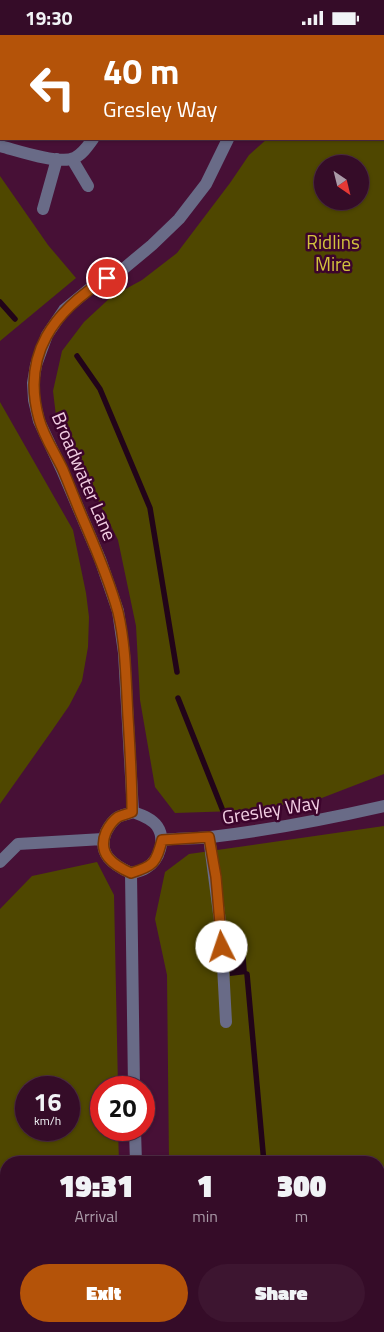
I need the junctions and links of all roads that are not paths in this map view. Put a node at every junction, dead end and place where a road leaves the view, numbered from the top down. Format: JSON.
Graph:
{"nodes":[{"id":1,"x":92,"y":140,"type":"edge"},
{"id":2,"x":228,"y":140,"type":"edge"},
{"id":3,"x":0,"y":146,"type":"edge"},
{"id":4,"x":50,"y":158,"type":"junction"},
{"id":5,"x":72,"y":159,"type":"junction"},
{"id":6,"x":88,"y":186,"type":"dead end"},
{"id":7,"x":44,"y":209,"type":"dead end"},
{"id":8,"x":384,"y":806,"type":"edge"},
{"id":9,"x":132,"y":812,"type":"junction"},
{"id":10,"x":209,"y":837,"type":"junction"},
{"id":11,"x":103,"y":839,"type":"junction"},
{"id":12,"x":162,"y":840,"type":"junction"},
{"id":13,"x":0,"y":862,"type":"edge"},
{"id":14,"x":131,"y":873,"type":"junction"},
{"id":15,"x":226,"y":1022,"type":"dead end"},
{"id":16,"x":134,"y":1076,"type":"edge"},
{"id":17,"x":135,"y":1141,"type":"edge"},
{"id":18,"x":136,"y":1156,"type":"edge"}],
"edges":[{"from":1,"to":5,"type":"street"},
{"from":2,"to":9,"type":"street","name":"Broadwater Lane"},
{"from":3,"to":4,"type":"street"},
{"from":4,"to":5,"type":"street"},
{"from":4,"to":7,"type":"street"},
{"from":5,"to":6,"type":"street"},
{"from":8,"to":10,"type":"street","name":"Gresley Way"},
{"from":9,"to":11,"type":"street"},
{"from":9,"to":12,"type":"street"},
{"from":10,"to":12,"type":"street","name":"Gresley Way"},
{"from":10,"to":15,"type":"street"},
{"from":11,"to":13,"type":"street"},
{"from":11,"to":14,"type":"street"},
{"from":12,"to":14,"type":"street"},
{"from":14,"to":16,"type":"street"},
{"from":17,"to":18,"type":"street"}]}
